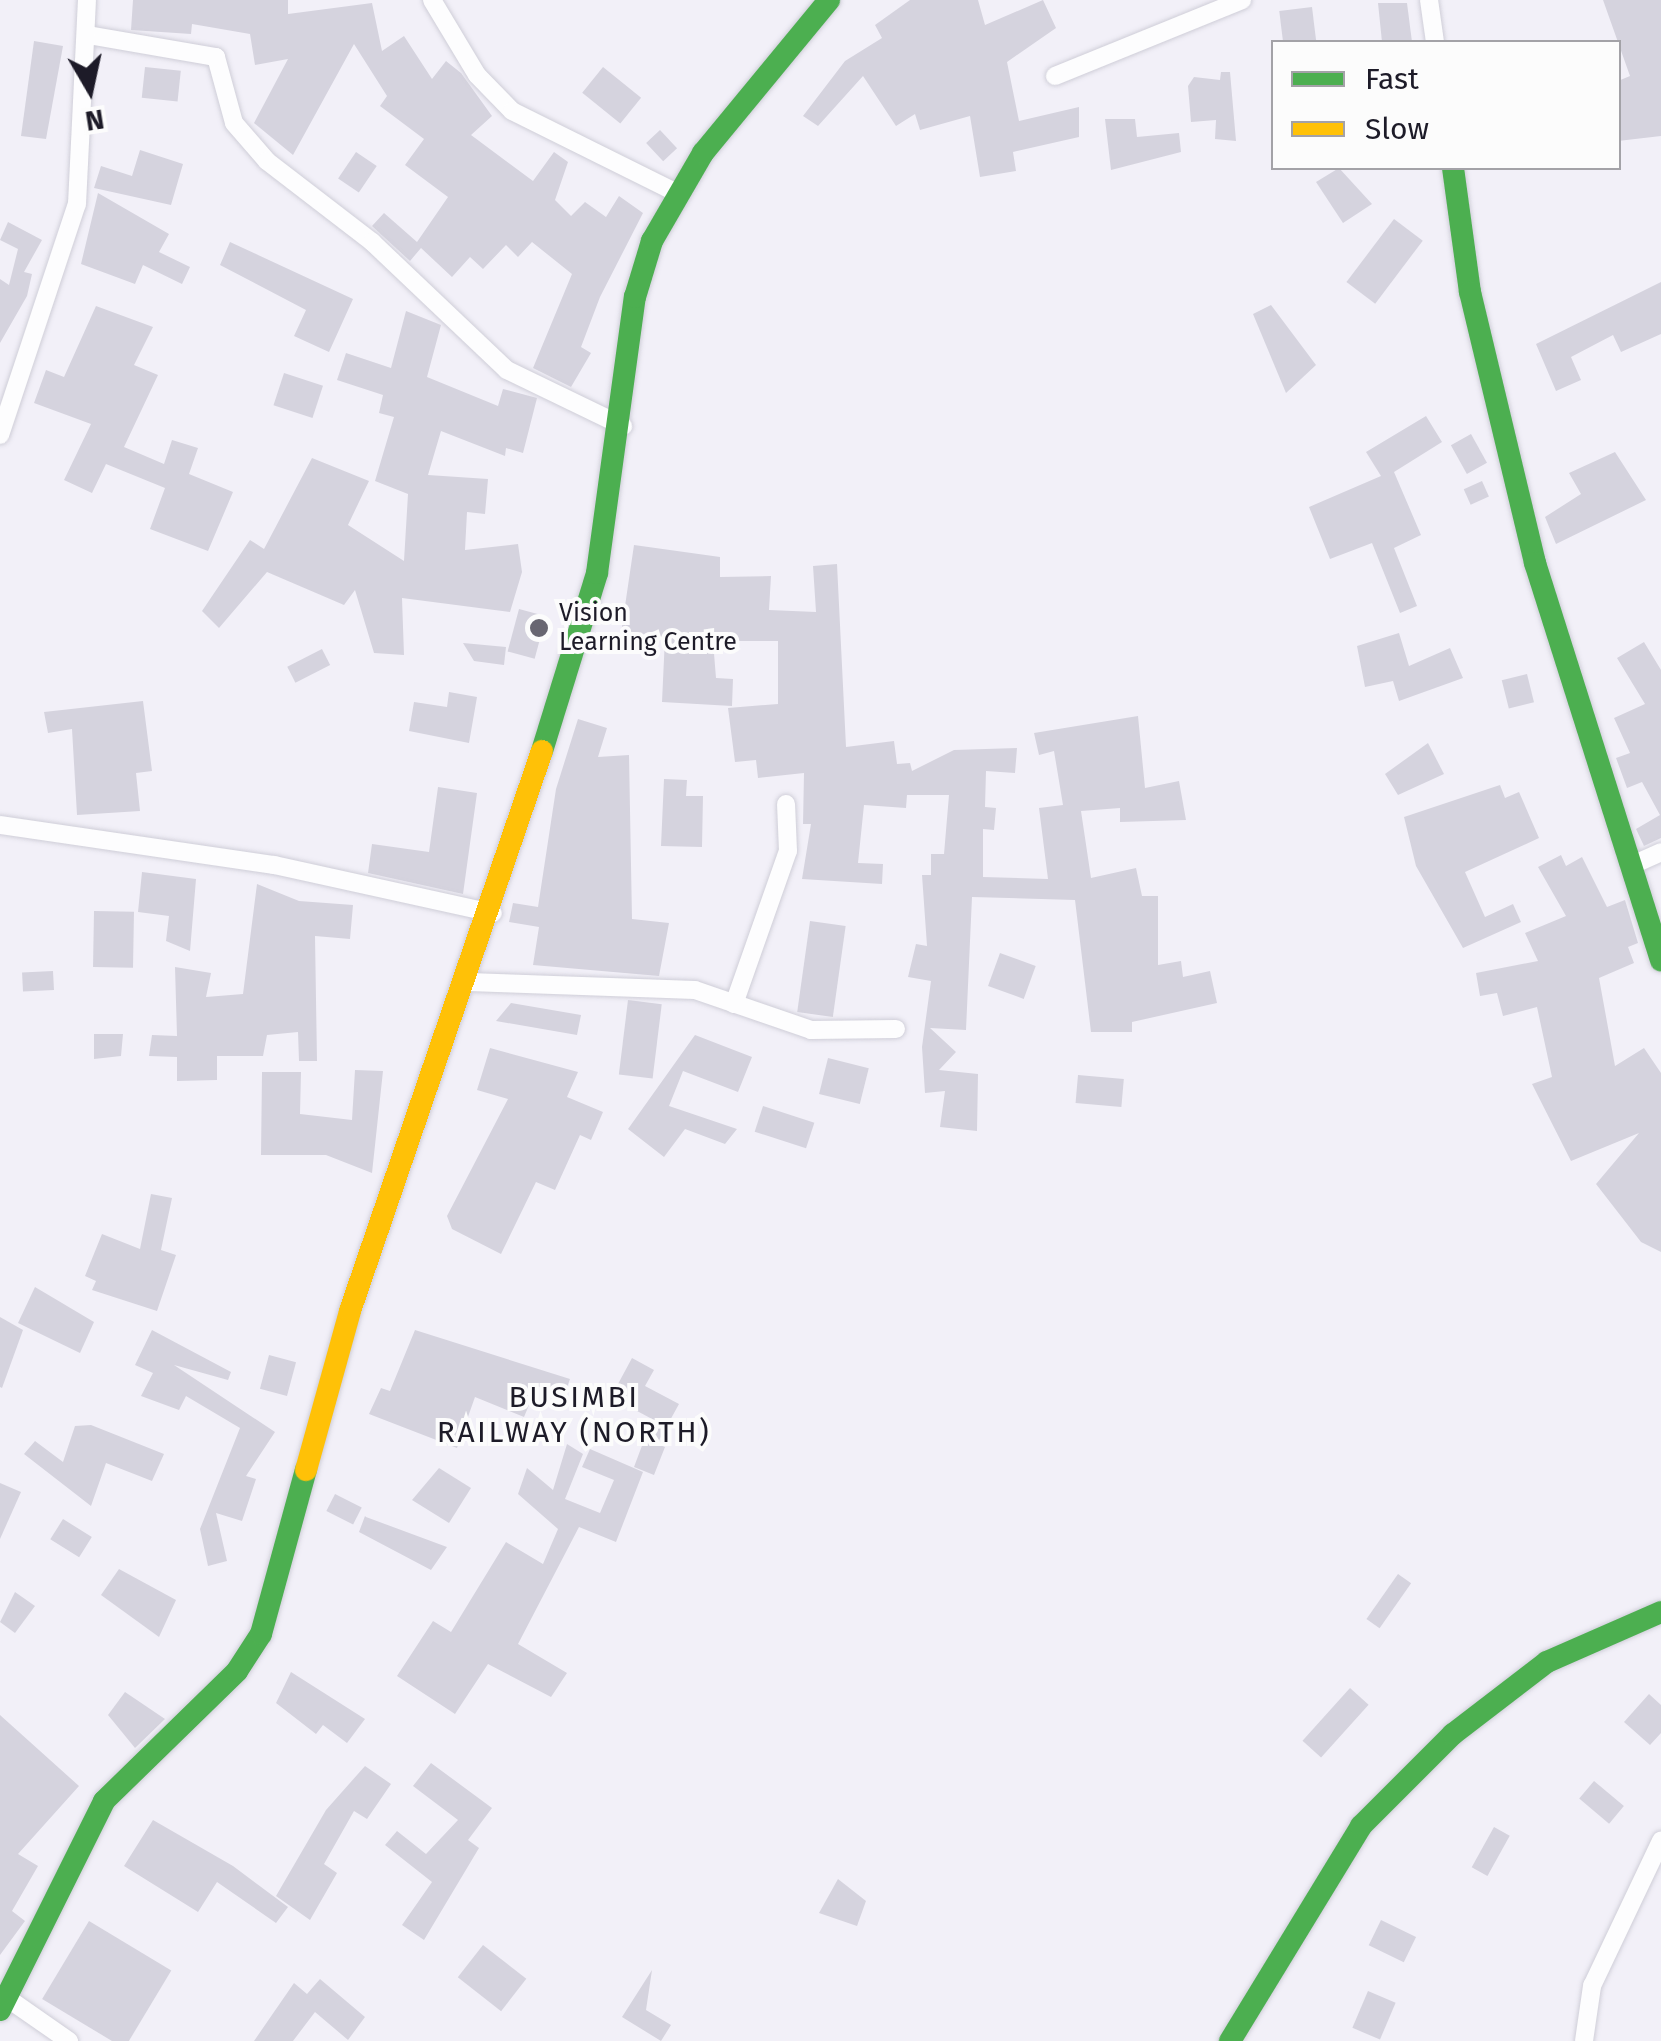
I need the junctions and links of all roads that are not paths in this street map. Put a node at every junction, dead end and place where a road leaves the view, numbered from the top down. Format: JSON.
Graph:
{"nodes":[{"id":1,"x":87,"y":0,"type":"edge"},
{"id":2,"x":432,"y":0,"type":"edge"},
{"id":3,"x":829,"y":0,"type":"edge"},
{"id":4,"x":1242,"y":0,"type":"edge"},
{"id":5,"x":1430,"y":0,"type":"edge"},
{"id":6,"x":88,"y":35,"type":"junction"},
{"id":7,"x":1436,"y":40,"type":"edge"},
{"id":8,"x":1055,"y":76,"type":"dead end"},
{"id":9,"x":1453,"y":170,"type":"edge"},
{"id":10,"x":678,"y":194,"type":"junction"},
{"id":11,"x":623,"y":426,"type":"junction"},
{"id":12,"x":0,"y":435,"type":"edge"},
{"id":13,"x":786,"y":804,"type":"dead end"},
{"id":14,"x":0,"y":825,"type":"edge"},
{"id":15,"x":1661,"y":852,"type":"edge"},
{"id":16,"x":1630,"y":866,"type":"junction"},
{"id":17,"x":493,"y":913,"type":"junction"},
{"id":18,"x":1661,"y":961,"type":"edge"},
{"id":19,"x":469,"y":982,"type":"junction"},
{"id":20,"x":734,"y":1004,"type":"junction"},
{"id":21,"x":896,"y":1029,"type":"dead end"},
{"id":22,"x":1661,"y":1612,"type":"edge"},
{"id":23,"x":1661,"y":1842,"type":"edge"},
{"id":24,"x":5,"y":2005,"type":"edge"},
{"id":25,"x":69,"y":2041,"type":"edge"},
{"id":26,"x":1230,"y":2041,"type":"edge"},
{"id":27,"x":1584,"y":2041,"type":"edge"}],
"edges":[{"from":1,"to":6,"type":"street"},
{"from":2,"to":10,"type":"street"},
{"from":3,"to":10,"type":"street"},
{"from":4,"to":8,"type":"street"},
{"from":5,"to":7,"type":"street"},
{"from":6,"to":11,"type":"street"},
{"from":6,"to":12,"type":"street"},
{"from":9,"to":16,"type":"street"},
{"from":10,"to":11,"type":"street"},
{"from":11,"to":17,"type":"street"},
{"from":13,"to":20,"type":"street"},
{"from":14,"to":17,"type":"street"},
{"from":15,"to":16,"type":"street"},
{"from":16,"to":18,"type":"street"},
{"from":17,"to":19,"type":"street"},
{"from":19,"to":20,"type":"street"},
{"from":19,"to":24,"type":"street"},
{"from":20,"to":21,"type":"street"},
{"from":22,"to":26,"type":"street"},
{"from":23,"to":27,"type":"street"},
{"from":24,"to":25,"type":"street"}]}
